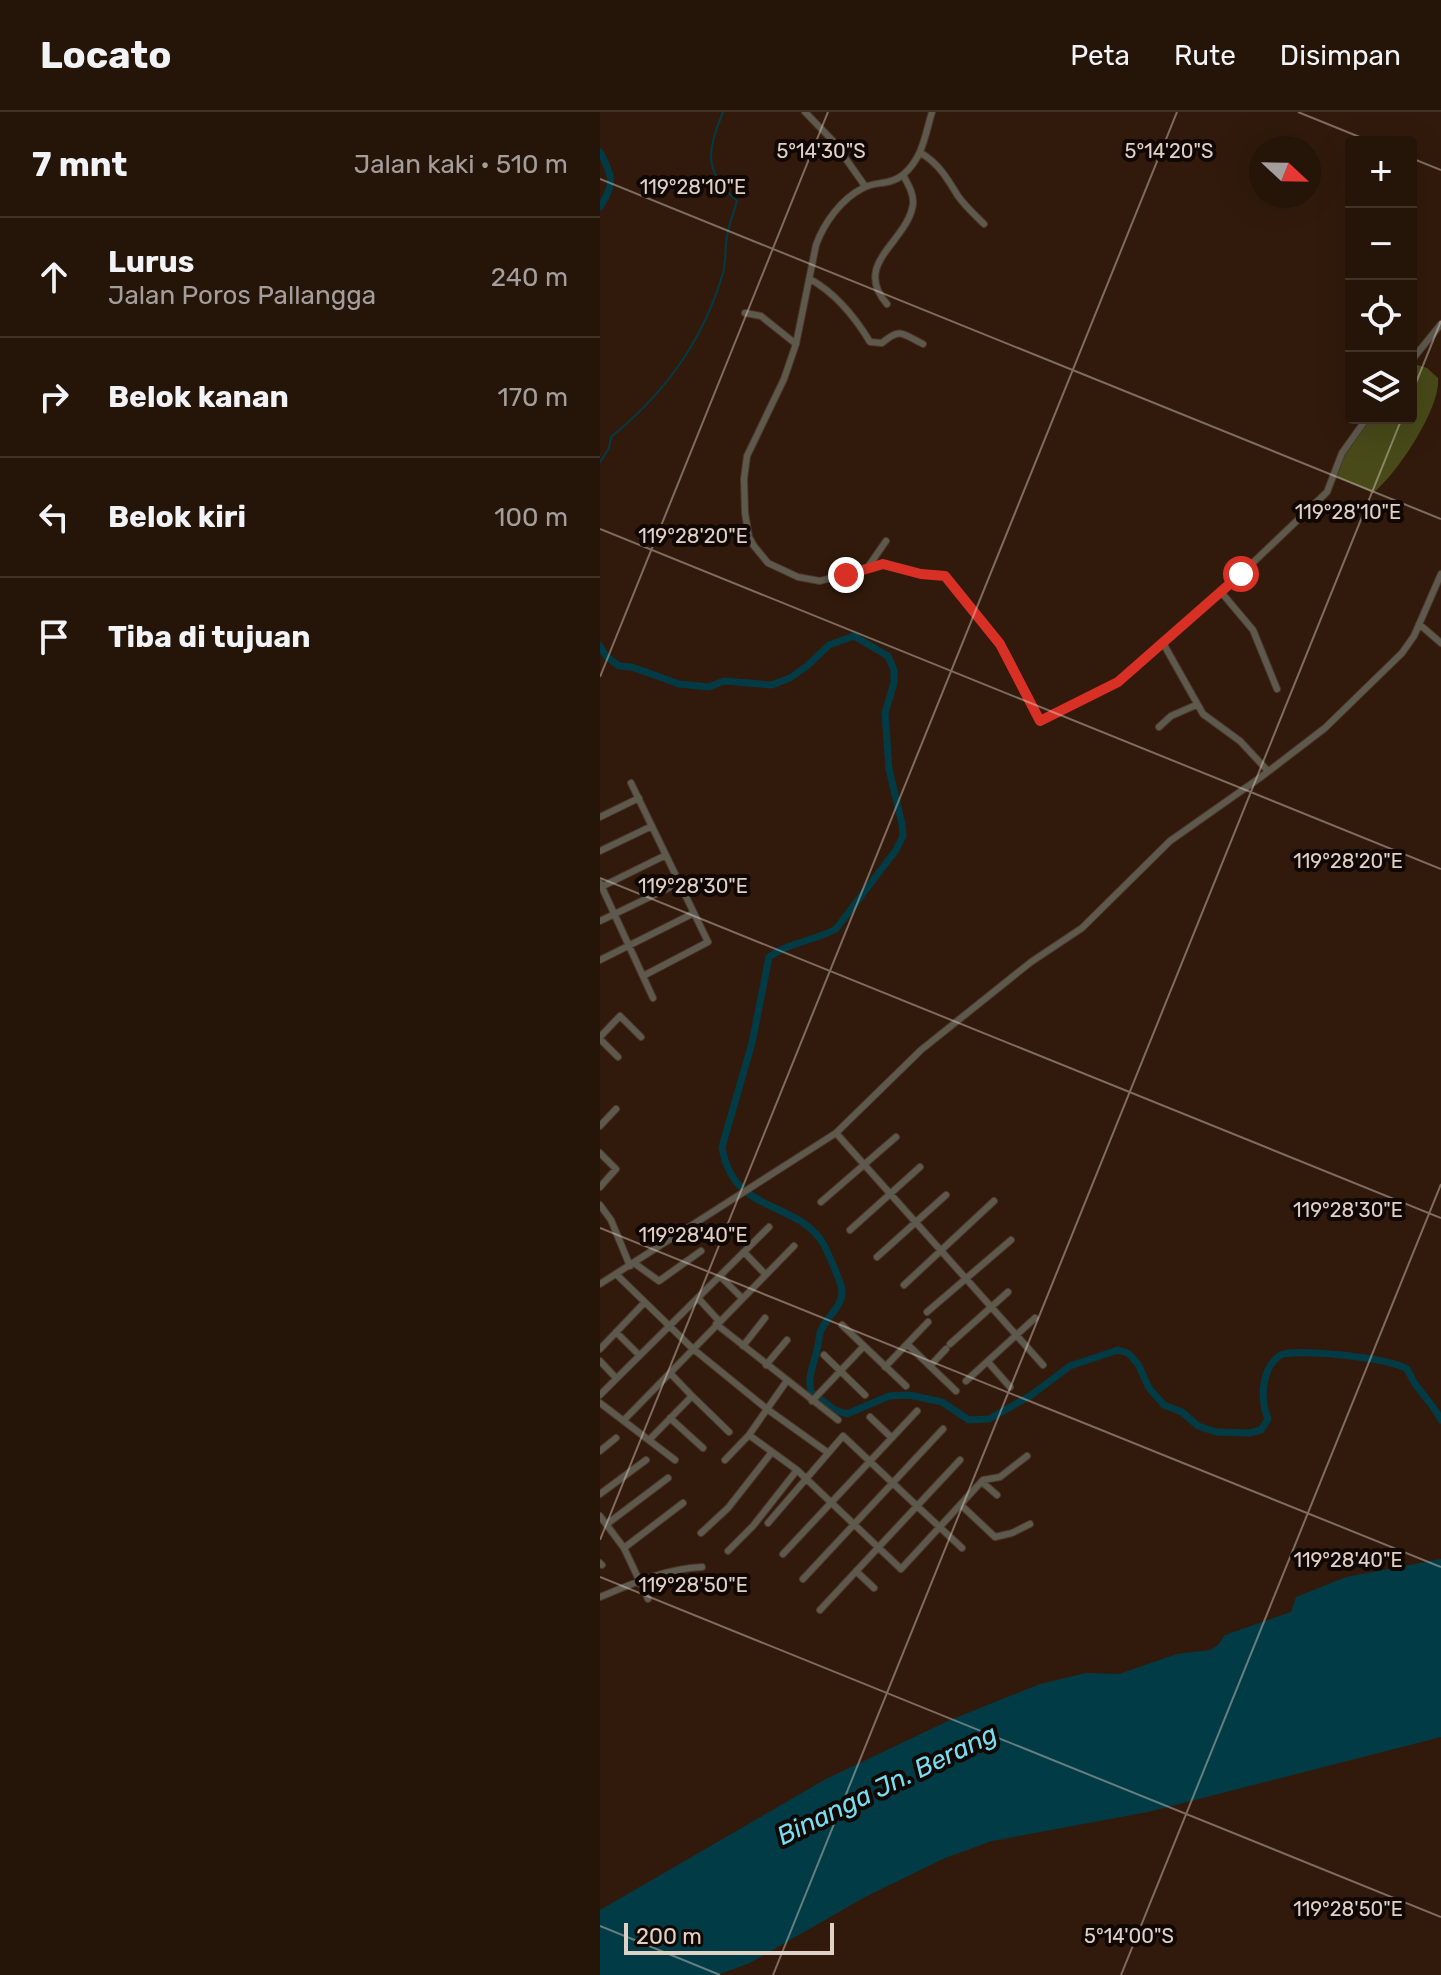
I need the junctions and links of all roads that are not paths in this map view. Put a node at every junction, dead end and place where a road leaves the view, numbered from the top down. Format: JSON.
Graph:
{"nodes":[{"id":1,"x":805,"y":112,"type":"edge"},
{"id":2,"x":932,"y":112,"type":"edge"},
{"id":3,"x":921,"y":153,"type":"junction"},
{"id":4,"x":903,"y":175,"type":"junction"},
{"id":5,"x":865,"y":186,"type":"junction"},
{"id":6,"x":984,"y":224,"type":"dead end"},
{"id":7,"x":810,"y":279,"type":"junction"},
{"id":8,"x":887,"y":304,"type":"dead end"},
{"id":9,"x":745,"y":313,"type":"dead end"},
{"id":10,"x":1441,"y":324,"type":"edge"},
{"id":11,"x":796,"y":344,"type":"junction"},
{"id":12,"x":923,"y":344,"type":"dead end"},
{"id":13,"x":1417,"y":354,"type":"edge"},
{"id":14,"x":1363,"y":424,"type":"edge"},
{"id":15,"x":886,"y":541,"type":"dead end"},
{"id":16,"x":868,"y":567,"type":"junction"},
{"id":17,"x":1441,"y":574,"type":"edge"},
{"id":18,"x":1221,"y":592,"type":"junction"},
{"id":19,"x":1419,"y":624,"type":"junction"},
{"id":20,"x":1163,"y":643,"type":"junction"},
{"id":21,"x":1441,"y":643,"type":"edge"},
{"id":22,"x":1277,"y":689,"type":"dead end"},
{"id":23,"x":1196,"y":705,"type":"junction"},
{"id":24,"x":1159,"y":727,"type":"dead end"},
{"id":25,"x":1268,"y":771,"type":"junction"},
{"id":26,"x":631,"y":783,"type":"dead end"},
{"id":27,"x":639,"y":798,"type":"junction"},
{"id":28,"x":600,"y":817,"type":"edge"},
{"id":29,"x":652,"y":826,"type":"junction"},
{"id":30,"x":600,"y":851,"type":"edge"},
{"id":31,"x":666,"y":855,"type":"junction"},
{"id":32,"x":679,"y":883,"type":"junction"},
{"id":33,"x":600,"y":886,"type":"edge"},
{"id":34,"x":694,"y":913,"type":"junction"},
{"id":35,"x":614,"y":914,"type":"junction"},
{"id":36,"x":600,"y":921,"type":"edge"},
{"id":37,"x":629,"y":945,"type":"junction"},
{"id":38,"x":600,"y":960,"type":"edge"},
{"id":39,"x":643,"y":976,"type":"junction"},
{"id":40,"x":653,"y":998,"type":"dead end"},
{"id":41,"x":641,"y":1037,"type":"dead end"},
{"id":42,"x":600,"y":1038,"type":"edge"},
{"id":43,"x":618,"y":1057,"type":"dead end"},
{"id":44,"x":616,"y":1109,"type":"dead end"},
{"id":45,"x":600,"y":1126,"type":"edge"},
{"id":46,"x":836,"y":1133,"type":"junction"},
{"id":47,"x":896,"y":1137,"type":"dead end"},
{"id":48,"x":600,"y":1153,"type":"edge"},
{"id":49,"x":864,"y":1165,"type":"junction"},
{"id":50,"x":920,"y":1167,"type":"dead end"},
{"id":51,"x":600,"y":1187,"type":"edge"},
{"id":52,"x":890,"y":1193,"type":"junction"},
{"id":53,"x":946,"y":1195,"type":"dead end"},
{"id":54,"x":994,"y":1201,"type":"dead end"},
{"id":55,"x":821,"y":1202,"type":"dead end"},
{"id":56,"x":600,"y":1205,"type":"edge"},
{"id":57,"x":916,"y":1222,"type":"junction"},
{"id":58,"x":769,"y":1227,"type":"dead end"},
{"id":59,"x":850,"y":1230,"type":"dead end"},
{"id":60,"x":1011,"y":1240,"type":"dead end"},
{"id":61,"x":794,"y":1246,"type":"dead end"},
{"id":62,"x":701,"y":1251,"type":"dead end"},
{"id":63,"x":941,"y":1251,"type":"junction"},
{"id":64,"x":744,"y":1252,"type":"junction"},
{"id":65,"x":877,"y":1257,"type":"dead end"},
{"id":66,"x":632,"y":1265,"type":"junction"},
{"id":67,"x":616,"y":1274,"type":"junction"},
{"id":68,"x":765,"y":1274,"type":"junction"},
{"id":69,"x":720,"y":1276,"type":"junction"},
{"id":70,"x":967,"y":1278,"type":"junction"},
{"id":71,"x":600,"y":1284,"type":"edge"},
{"id":72,"x":904,"y":1285,"type":"dead end"},
{"id":73,"x":1008,"y":1292,"type":"dead end"},
{"id":74,"x":698,"y":1298,"type":"junction"},
{"id":75,"x":742,"y":1298,"type":"junction"},
{"id":76,"x":644,"y":1303,"type":"junction"},
{"id":77,"x":992,"y":1306,"type":"junction"},
{"id":78,"x":927,"y":1312,"type":"dead end"},
{"id":79,"x":765,"y":1318,"type":"dead end"},
{"id":80,"x":1035,"y":1318,"type":"dead end"},
{"id":81,"x":928,"y":1322,"type":"dead end"},
{"id":82,"x":718,"y":1323,"type":"junction"},
{"id":83,"x":668,"y":1325,"type":"junction"},
{"id":84,"x":842,"y":1325,"type":"dead end"},
{"id":85,"x":616,"y":1332,"type":"junction"},
{"id":86,"x":1017,"y":1335,"type":"junction"},
{"id":87,"x":787,"y":1340,"type":"dead end"},
{"id":88,"x":907,"y":1344,"type":"junction"},
{"id":89,"x":743,"y":1346,"type":"junction"},
{"id":90,"x":864,"y":1346,"type":"junction"},
{"id":91,"x":692,"y":1348,"type":"junction"},
{"id":92,"x":600,"y":1349,"type":"edge"},
{"id":93,"x":639,"y":1355,"type":"junction"},
{"id":94,"x":824,"y":1355,"type":"dead end"},
{"id":95,"x":600,"y":1361,"type":"edge"},
{"id":96,"x":988,"y":1362,"type":"junction"},
{"id":97,"x":766,"y":1365,"type":"junction"},
{"id":98,"x":1043,"y":1365,"type":"dead end"},
{"id":99,"x":930,"y":1366,"type":"junction"},
{"id":100,"x":885,"y":1367,"type":"junction"},
{"id":101,"x":841,"y":1371,"type":"junction"},
{"id":102,"x":670,"y":1373,"type":"junction"},
{"id":103,"x":616,"y":1378,"type":"junction"},
{"id":104,"x":966,"y":1381,"type":"dead end"},
{"id":105,"x":786,"y":1382,"type":"junction"},
{"id":106,"x":906,"y":1386,"type":"dead end"},
{"id":107,"x":1010,"y":1387,"type":"dead end"},
{"id":108,"x":956,"y":1391,"type":"dead end"},
{"id":109,"x":600,"y":1395,"type":"edge"},
{"id":110,"x":865,"y":1395,"type":"dead end"},
{"id":111,"x":692,"y":1396,"type":"junction"},
{"id":112,"x":815,"y":1397,"type":"junction"},
{"id":113,"x":600,"y":1403,"type":"edge"},
{"id":114,"x":767,"y":1409,"type":"junction"},
{"id":115,"x":917,"y":1411,"type":"dead end"},
{"id":116,"x":870,"y":1417,"type":"dead end"},
{"id":117,"x":670,"y":1418,"type":"junction"},
{"id":118,"x":624,"y":1420,"type":"junction"},
{"id":119,"x":838,"y":1420,"type":"dead end"},
{"id":120,"x":943,"y":1429,"type":"dead end"},
{"id":121,"x":729,"y":1432,"type":"dead end"},
{"id":122,"x":749,"y":1435,"type":"junction"},
{"id":123,"x":616,"y":1438,"type":"dead end"},
{"id":124,"x":892,"y":1438,"type":"junction"},
{"id":125,"x":650,"y":1439,"type":"junction"},
{"id":126,"x":703,"y":1448,"type":"dead end"},
{"id":127,"x":824,"y":1450,"type":"junction"},
{"id":128,"x":600,"y":1451,"type":"edge"},
{"id":129,"x":772,"y":1452,"type":"junction"},
{"id":130,"x":1027,"y":1456,"type":"dead end"},
{"id":131,"x":646,"y":1460,"type":"dead end"},
{"id":132,"x":675,"y":1460,"type":"dead end"},
{"id":133,"x":725,"y":1460,"type":"dead end"},
{"id":134,"x":960,"y":1460,"type":"dead end"},
{"id":135,"x":870,"y":1461,"type":"junction"},
{"id":136,"x":802,"y":1475,"type":"junction"},
{"id":137,"x":668,"y":1478,"type":"dead end"},
{"id":138,"x":982,"y":1482,"type":"junction"},
{"id":139,"x":893,"y":1483,"type":"junction"},
{"id":140,"x":600,"y":1494,"type":"edge"},
{"id":141,"x":997,"y":1495,"type":"dead end"},
{"id":142,"x":683,"y":1503,"type":"dead end"},
{"id":143,"x":831,"y":1503,"type":"junction"},
{"id":144,"x":961,"y":1505,"type":"junction"},
{"id":145,"x":917,"y":1506,"type":"junction"},
{"id":146,"x":600,"y":1516,"type":"edge"},
{"id":147,"x":768,"y":1523,"type":"dead end"},
{"id":148,"x":607,"y":1524,"type":"junction"},
{"id":149,"x":1030,"y":1524,"type":"dead end"},
{"id":150,"x":854,"y":1525,"type":"junction"},
{"id":151,"x":940,"y":1527,"type":"junction"},
{"id":152,"x":701,"y":1533,"type":"dead end"},
{"id":153,"x":624,"y":1548,"type":"junction"},
{"id":154,"x":878,"y":1548,"type":"junction"},
{"id":155,"x":962,"y":1548,"type":"dead end"},
{"id":156,"x":728,"y":1551,"type":"dead end"},
{"id":157,"x":783,"y":1554,"type":"dead end"},
{"id":158,"x":702,"y":1567,"type":"dead end"},
{"id":159,"x":856,"y":1571,"type":"junction"},
{"id":160,"x":803,"y":1579,"type":"dead end"},
{"id":161,"x":639,"y":1580,"type":"junction"},
{"id":162,"x":874,"y":1588,"type":"dead end"},
{"id":163,"x":600,"y":1597,"type":"edge"},
{"id":164,"x":648,"y":1599,"type":"dead end"},
{"id":165,"x":820,"y":1610,"type":"dead end"}],
"edges":[{"from":1,"to":5,"type":"street"},
{"from":2,"to":3,"type":"street"},
{"from":3,"to":4,"type":"street"},
{"from":3,"to":6,"type":"street"},
{"from":4,"to":5,"type":"street"},
{"from":4,"to":8,"type":"street"},
{"from":5,"to":7,"type":"street"},
{"from":7,"to":11,"type":"street"},
{"from":7,"to":12,"type":"street"},
{"from":9,"to":11,"type":"street"},
{"from":10,"to":13,"type":"street"},
{"from":11,"to":16,"type":"street"},
{"from":14,"to":18,"type":"street"},
{"from":15,"to":16,"type":"street"},
{"from":16,"to":20,"type":"street"},
{"from":17,"to":19,"type":"street"},
{"from":18,"to":20,"type":"street"},
{"from":18,"to":22,"type":"street"},
{"from":19,"to":21,"type":"street"},
{"from":19,"to":25,"type":"street"},
{"from":20,"to":23,"type":"street"},
{"from":23,"to":24,"type":"street"},
{"from":23,"to":25,"type":"street"},
{"from":25,"to":46,"type":"street"},
{"from":26,"to":27,"type":"street"},
{"from":27,"to":28,"type":"street"},
{"from":27,"to":29,"type":"street"},
{"from":29,"to":30,"type":"street"},
{"from":29,"to":31,"type":"street"},
{"from":31,"to":32,"type":"street"},
{"from":31,"to":33,"type":"street"},
{"from":32,"to":34,"type":"street"},
{"from":32,"to":35,"type":"street"},
{"from":33,"to":35,"type":"street"},
{"from":34,"to":37,"type":"street"},
{"from":34,"to":39,"type":"street"},
{"from":35,"to":36,"type":"street"},
{"from":35,"to":37,"type":"street"},
{"from":37,"to":38,"type":"street"},
{"from":37,"to":39,"type":"street"},
{"from":39,"to":40,"type":"street"},
{"from":41,"to":42,"type":"street"},
{"from":42,"to":43,"type":"street"},
{"from":44,"to":45,"type":"street"},
{"from":46,"to":49,"type":"street"},
{"from":46,"to":66,"type":"street"},
{"from":47,"to":49,"type":"street"},
{"from":48,"to":51,"type":"street"},
{"from":49,"to":52,"type":"street"},
{"from":49,"to":55,"type":"street"},
{"from":50,"to":52,"type":"street"},
{"from":52,"to":57,"type":"street"},
{"from":52,"to":59,"type":"street"},
{"from":53,"to":57,"type":"street"},
{"from":54,"to":63,"type":"street"},
{"from":56,"to":66,"type":"street"},
{"from":57,"to":63,"type":"street"},
{"from":57,"to":65,"type":"street"},
{"from":58,"to":64,"type":"street"},
{"from":60,"to":70,"type":"street"},
{"from":61,"to":68,"type":"street"},
{"from":62,"to":66,"type":"street"},
{"from":63,"to":70,"type":"street"},
{"from":63,"to":72,"type":"street"},
{"from":64,"to":68,"type":"street"},
{"from":64,"to":69,"type":"street"},
{"from":66,"to":67,"type":"street"},
{"from":67,"to":71,"type":"street"},
{"from":67,"to":76,"type":"street"},
{"from":68,"to":75,"type":"street"},
{"from":69,"to":74,"type":"street"},
{"from":69,"to":75,"type":"street"},
{"from":70,"to":77,"type":"street"},
{"from":70,"to":78,"type":"street"},
{"from":73,"to":77,"type":"street"},
{"from":74,"to":82,"type":"street"},
{"from":74,"to":83,"type":"street"},
{"from":75,"to":82,"type":"street"},
{"from":76,"to":83,"type":"street"},
{"from":76,"to":85,"type":"street"},
{"from":77,"to":86,"type":"street"},
{"from":77,"to":99,"type":"street"},
{"from":79,"to":89,"type":"street"},
{"from":80,"to":86,"type":"street"},
{"from":81,"to":88,"type":"street"},
{"from":82,"to":89,"type":"street"},
{"from":82,"to":91,"type":"street"},
{"from":83,"to":91,"type":"street"},
{"from":83,"to":93,"type":"street"},
{"from":84,"to":90,"type":"street"},
{"from":85,"to":92,"type":"street"},
{"from":85,"to":93,"type":"street"},
{"from":86,"to":96,"type":"street"},
{"from":86,"to":98,"type":"street"},
{"from":87,"to":97,"type":"street"},
{"from":88,"to":99,"type":"street"},
{"from":88,"to":100,"type":"street"},
{"from":89,"to":97,"type":"street"},
{"from":90,"to":100,"type":"street"},
{"from":90,"to":101,"type":"street"},
{"from":91,"to":102,"type":"street"},
{"from":91,"to":114,"type":"street"},
{"from":93,"to":103,"type":"street"},
{"from":94,"to":101,"type":"street"},
{"from":95,"to":103,"type":"street"},
{"from":96,"to":104,"type":"street"},
{"from":96,"to":107,"type":"street"},
{"from":97,"to":105,"type":"street"},
{"from":99,"to":108,"type":"street"},
{"from":100,"to":106,"type":"street"},
{"from":101,"to":110,"type":"street"},
{"from":101,"to":112,"type":"street"},
{"from":102,"to":111,"type":"street"},
{"from":102,"to":118,"type":"street"},
{"from":103,"to":109,"type":"street"},
{"from":105,"to":112,"type":"street"},
{"from":105,"to":114,"type":"street"},
{"from":111,"to":117,"type":"street"},
{"from":111,"to":121,"type":"street"},
{"from":112,"to":119,"type":"street"},
{"from":113,"to":118,"type":"street"},
{"from":114,"to":122,"type":"street"},
{"from":114,"to":127,"type":"street"},
{"from":115,"to":124,"type":"street"},
{"from":116,"to":124,"type":"street"},
{"from":117,"to":125,"type":"street"},
{"from":117,"to":126,"type":"street"},
{"from":118,"to":125,"type":"street"},
{"from":120,"to":139,"type":"street"},
{"from":122,"to":129,"type":"street"},
{"from":122,"to":133,"type":"street"},
{"from":123,"to":128,"type":"street"},
{"from":124,"to":135,"type":"street"},
{"from":125,"to":132,"type":"street"},
{"from":127,"to":135,"type":"street"},
{"from":127,"to":136,"type":"street"},
{"from":129,"to":136,"type":"street"},
{"from":129,"to":152,"type":"street"},
{"from":130,"to":138,"type":"street"},
{"from":131,"to":140,"type":"street"},
{"from":134,"to":145,"type":"street"},
{"from":135,"to":139,"type":"street"},
{"from":135,"to":143,"type":"street"},
{"from":136,"to":143,"type":"street"},
{"from":136,"to":147,"type":"street"},
{"from":136,"to":156,"type":"street"},
{"from":137,"to":148,"type":"street"},
{"from":138,"to":141,"type":"street"},
{"from":138,"to":144,"type":"street"},
{"from":139,"to":145,"type":"street"},
{"from":139,"to":150,"type":"street"},
{"from":142,"to":153,"type":"street"},
{"from":143,"to":150,"type":"street"},
{"from":143,"to":157,"type":"street"},
{"from":144,"to":149,"type":"street"},
{"from":144,"to":151,"type":"street"},
{"from":145,"to":151,"type":"street"},
{"from":145,"to":154,"type":"street"},
{"from":146,"to":148,"type":"street"},
{"from":148,"to":153,"type":"street"},
{"from":150,"to":154,"type":"street"},
{"from":150,"to":160,"type":"street"},
{"from":151,"to":154,"type":"street"},
{"from":151,"to":155,"type":"street"},
{"from":153,"to":161,"type":"street"},
{"from":154,"to":159,"type":"street"},
{"from":158,"to":161,"type":"street"},
{"from":159,"to":162,"type":"street"},
{"from":159,"to":165,"type":"street"},
{"from":161,"to":163,"type":"street"},
{"from":161,"to":164,"type":"street"}]}
